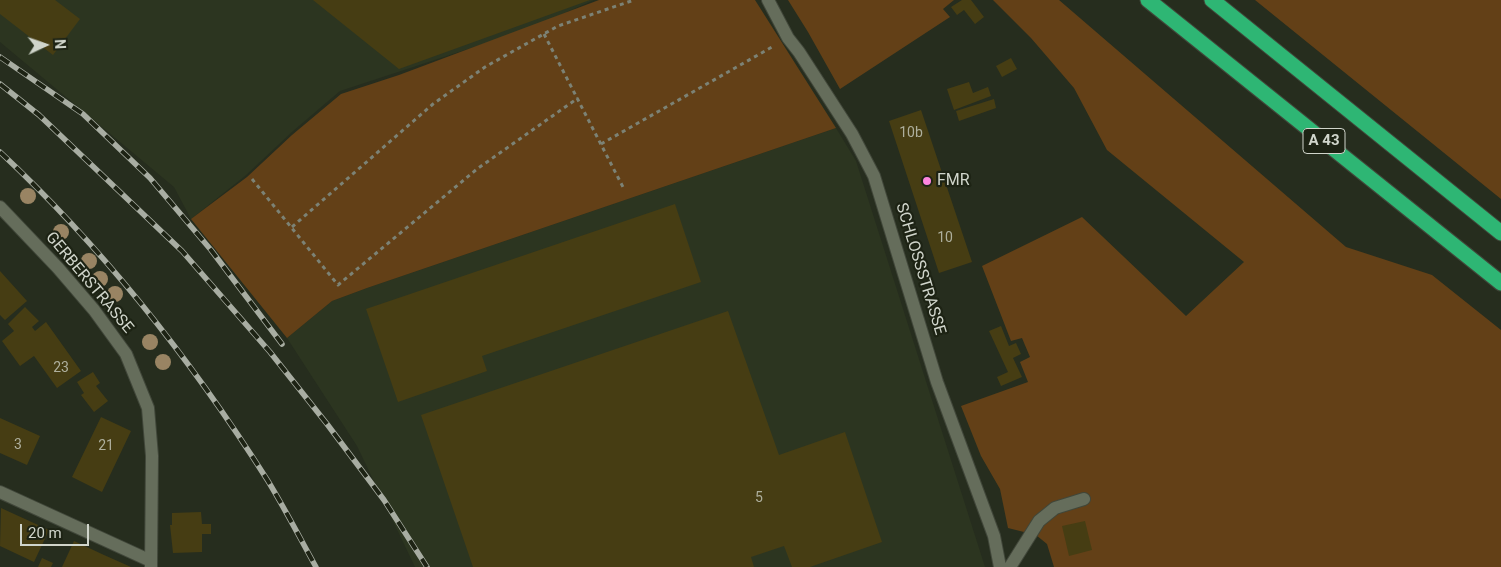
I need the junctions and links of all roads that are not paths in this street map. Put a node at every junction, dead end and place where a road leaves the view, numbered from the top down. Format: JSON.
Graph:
{"nodes":[{"id":1,"x":768,"y":0,"type":"edge"},
{"id":2,"x":1148,"y":0,"type":"edge"},
{"id":3,"x":1212,"y":0,"type":"edge"},
{"id":4,"x":0,"y":207,"type":"edge"},
{"id":5,"x":1501,"y":232,"type":"edge"},
{"id":6,"x":1501,"y":283,"type":"edge"},
{"id":7,"x":0,"y":492,"type":"edge"},
{"id":8,"x":1084,"y":499,"type":"dead end"},
{"id":9,"x":151,"y":564,"type":"edge"},
{"id":10,"x":1000,"y":567,"type":"edge"},
{"id":11,"x":1010,"y":567,"type":"edge"}],
"edges":[{"from":1,"to":10,"type":"street","name":"SCHLOSSSTRASSE"},
{"from":2,"to":6,"type":"highway","number":"A 43"},
{"from":3,"to":5,"type":"highway","number":"A 43"},
{"from":4,"to":9,"type":"street","name":"GERBERSTRASSE"},
{"from":7,"to":9,"type":"street"},
{"from":8,"to":11,"type":"street"}]}
